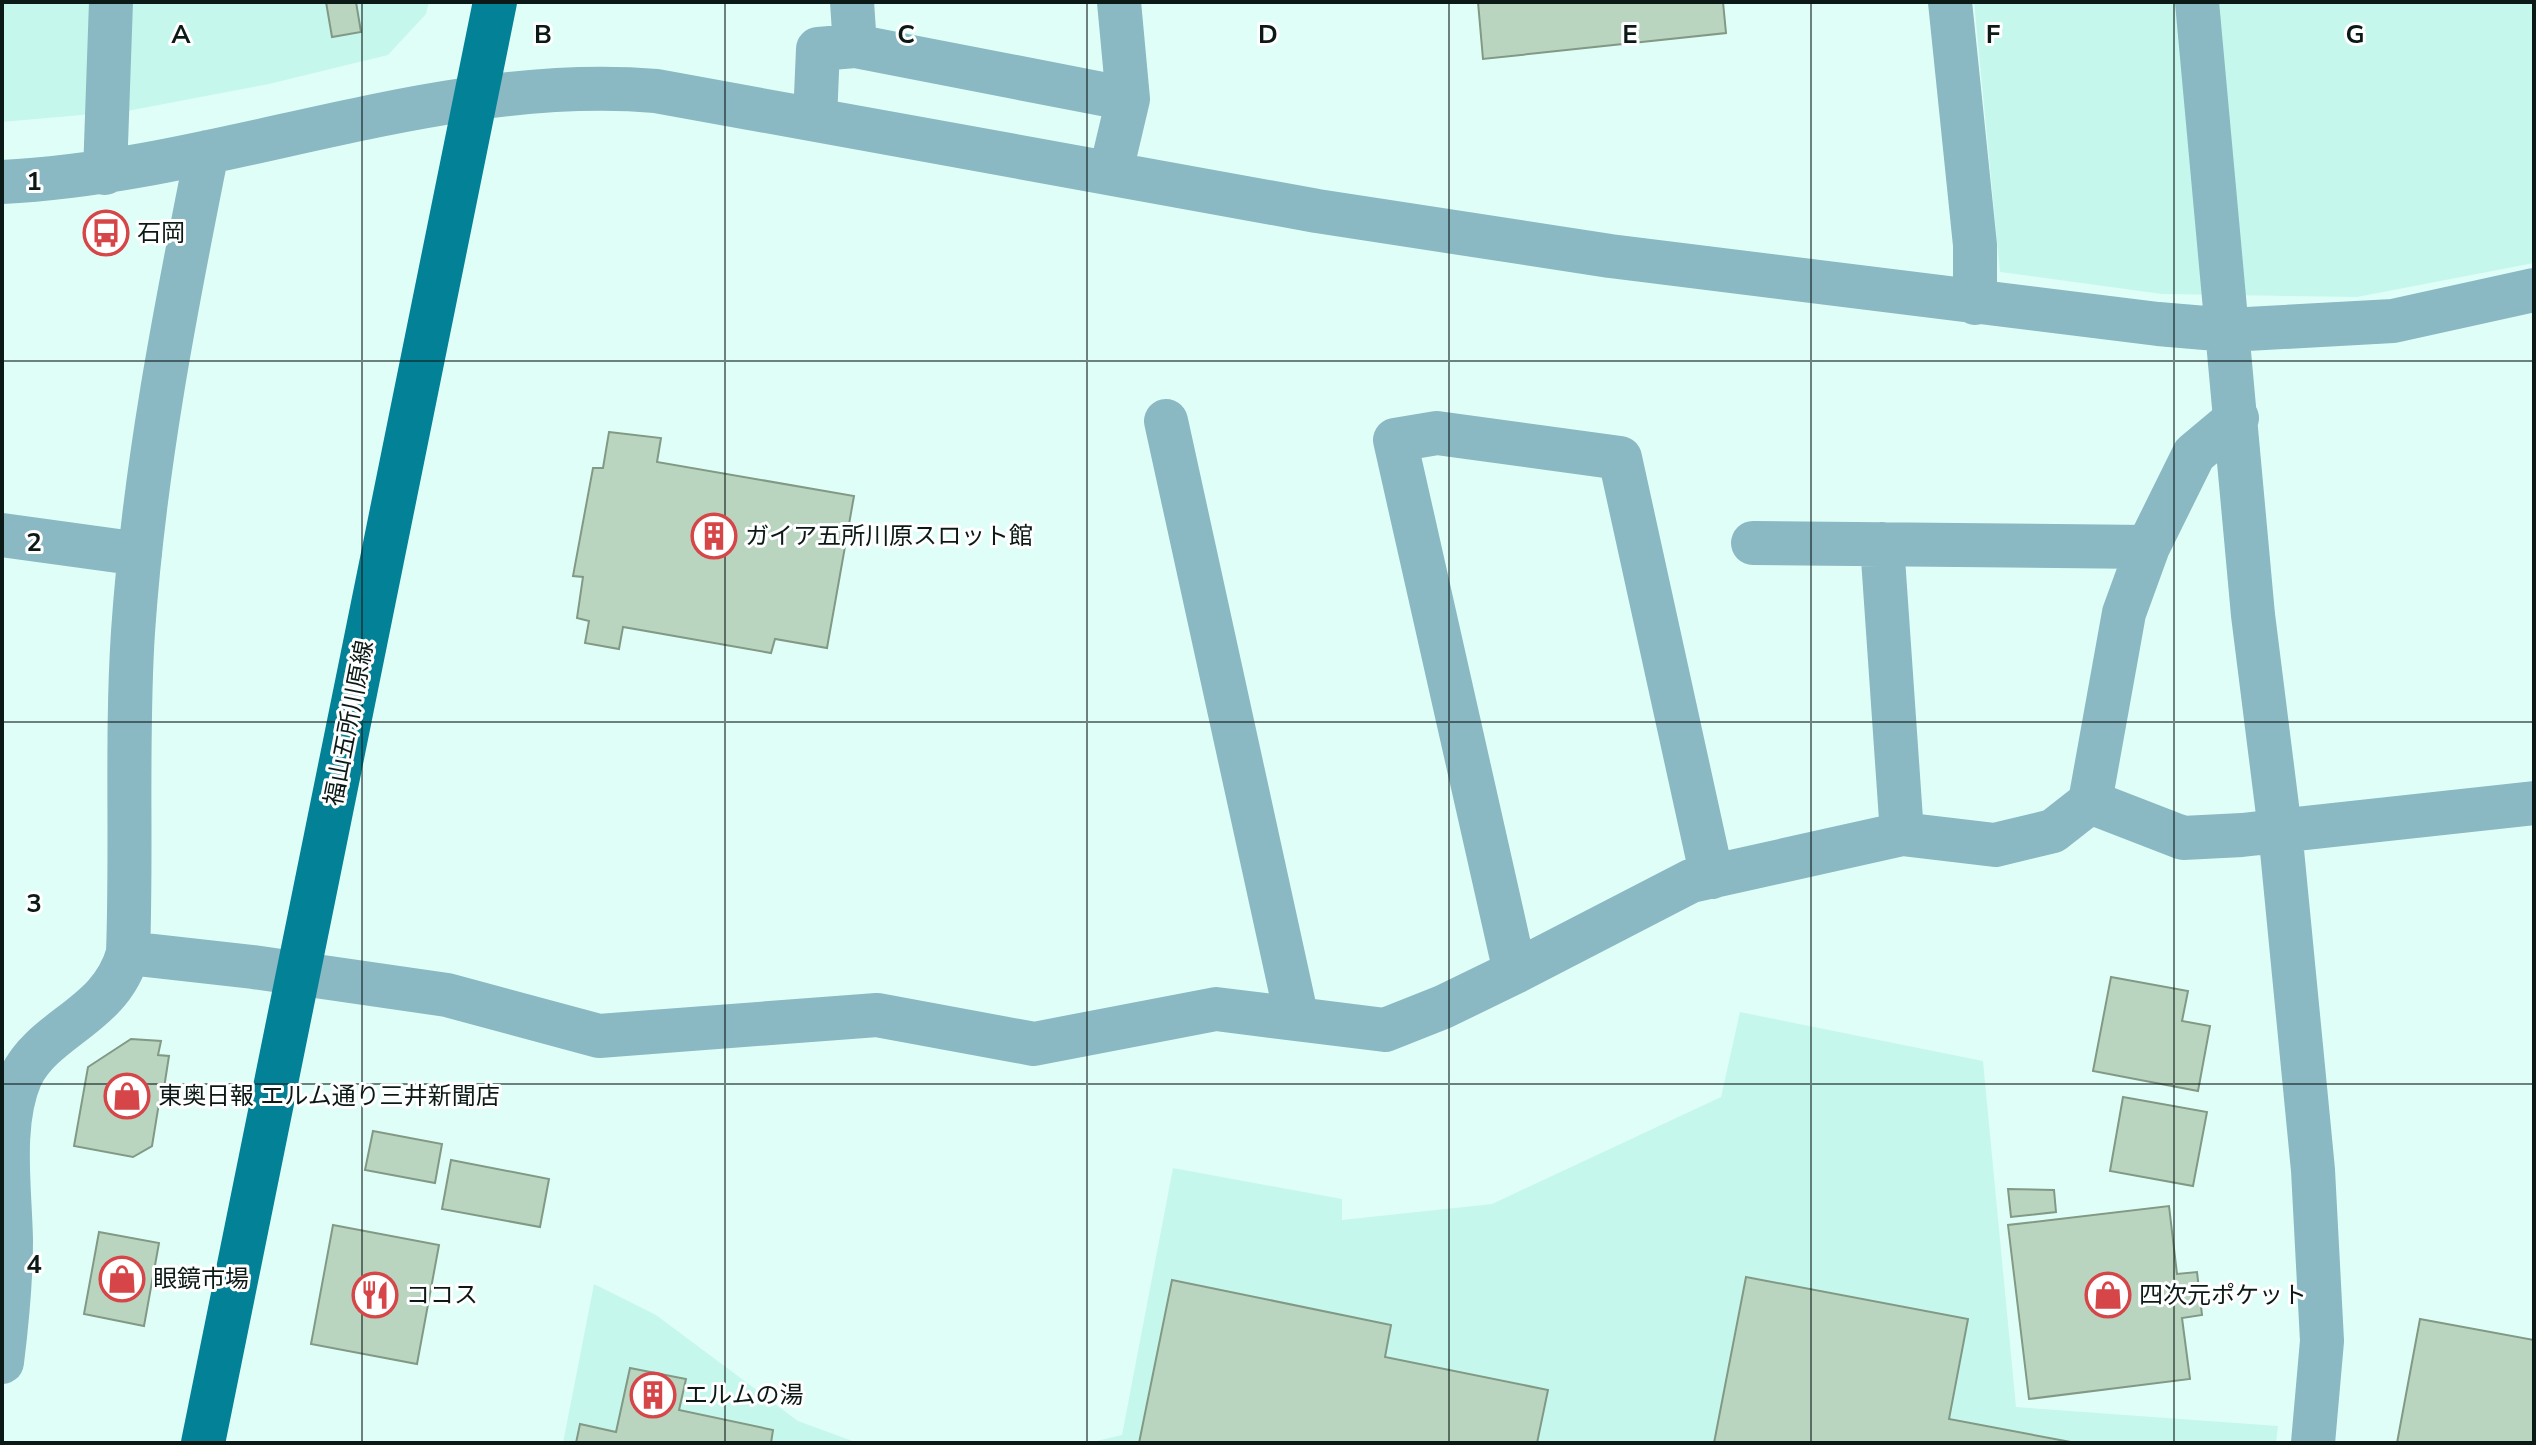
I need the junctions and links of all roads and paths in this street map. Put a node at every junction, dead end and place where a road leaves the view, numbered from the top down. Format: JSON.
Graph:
{"nodes":[{"id":1,"x":111,"y":2,"type":"edge"},
{"id":2,"x":495,"y":2,"type":"edge"},
{"id":3,"x":852,"y":2,"type":"edge"},
{"id":4,"x":1119,"y":2,"type":"edge"},
{"id":5,"x":1950,"y":2,"type":"edge"},
{"id":6,"x":2197,"y":2,"type":"edge"},
{"id":7,"x":855,"y":46,"type":"junction"},
{"id":8,"x":476,"y":96,"type":"junction"},
{"id":9,"x":1128,"y":99,"type":"junction"},
{"id":10,"x":815,"y":119,"type":"junction"},
{"id":11,"x":207,"y":152,"type":"junction"},
{"id":12,"x":1111,"y":171,"type":"junction"},
{"id":13,"x":105,"y":173,"type":"junction"},
{"id":14,"x":2,"y":182,"type":"edge"},
{"id":15,"x":2534,"y":290,"type":"edge"},
{"id":16,"x":1975,"y":303,"type":"junction"},
{"id":17,"x":2229,"y":330,"type":"junction"},
{"id":18,"x":2237,"y":418,"type":"junction"},
{"id":19,"x":1166,"y":421,"type":"dead end"},
{"id":20,"x":2,"y":535,"type":"edge"},
{"id":21,"x":1753,"y":543,"type":"dead end"},
{"id":22,"x":1882,"y":544,"type":"junction"},
{"id":23,"x":2148,"y":547,"type":"junction"},
{"id":24,"x":140,"y":554,"type":"junction"},
{"id":25,"x":2090,"y":802,"type":"junction"},
{"id":26,"x":2534,"y":803,"type":"edge"},
{"id":27,"x":2280,"y":830,"type":"junction"},
{"id":28,"x":1902,"y":834,"type":"junction"},
{"id":29,"x":1712,"y":877,"type":"junction"},
{"id":30,"x":128,"y":953,"type":"junction"},
{"id":31,"x":1515,"y":972,"type":"junction"},
{"id":32,"x":298,"y":974,"type":"junction"},
{"id":33,"x":1297,"y":1019,"type":"junction"},
{"id":34,"x":2,"y":1362,"type":"edge"},
{"id":35,"x":203,"y":1443,"type":"edge"},
{"id":36,"x":2313,"y":1443,"type":"edge"}],
"edges":[{"from":1,"to":13,"type":"street"},
{"from":2,"to":8,"type":"main road","name":"福山五所川原線"},
{"from":3,"to":7,"type":"street"},
{"from":4,"to":9,"type":"street"},
{"from":5,"to":16,"type":"street"},
{"from":6,"to":17,"type":"street"},
{"from":7,"to":9,"type":"street"},
{"from":7,"to":10,"type":"street"},
{"from":8,"to":10,"type":"street"},
{"from":8,"to":11,"type":"street"},
{"from":8,"to":32,"type":"main road","name":"福山五所川原線"},
{"from":9,"to":12,"type":"street"},
{"from":10,"to":12,"type":"street"},
{"from":11,"to":13,"type":"street"},
{"from":11,"to":24,"type":"street"},
{"from":12,"to":16,"type":"street"},
{"from":13,"to":14,"type":"street"},
{"from":15,"to":17,"type":"street"},
{"from":16,"to":17,"type":"street"},
{"from":17,"to":18,"type":"street"},
{"from":18,"to":23,"type":"street"},
{"from":18,"to":27,"type":"street"},
{"from":19,"to":33,"type":"street"},
{"from":20,"to":24,"type":"street"},
{"from":21,"to":22,"type":"street"},
{"from":22,"to":23,"type":"street"},
{"from":22,"to":28,"type":"street"},
{"from":23,"to":25,"type":"street"},
{"from":24,"to":30,"type":"street"},
{"from":25,"to":27,"type":"street"},
{"from":25,"to":28,"type":"street"},
{"from":26,"to":27,"type":"street"},
{"from":27,"to":36,"type":"street"},
{"from":28,"to":29,"type":"street"},
{"from":29,"to":31,"type":"street"},
{"from":29,"to":31,"type":"street"},
{"from":30,"to":32,"type":"street"},
{"from":30,"to":34,"type":"street"},
{"from":31,"to":33,"type":"street"},
{"from":32,"to":33,"type":"street"},
{"from":32,"to":35,"type":"main road","name":"福山五所川原線"}]}
